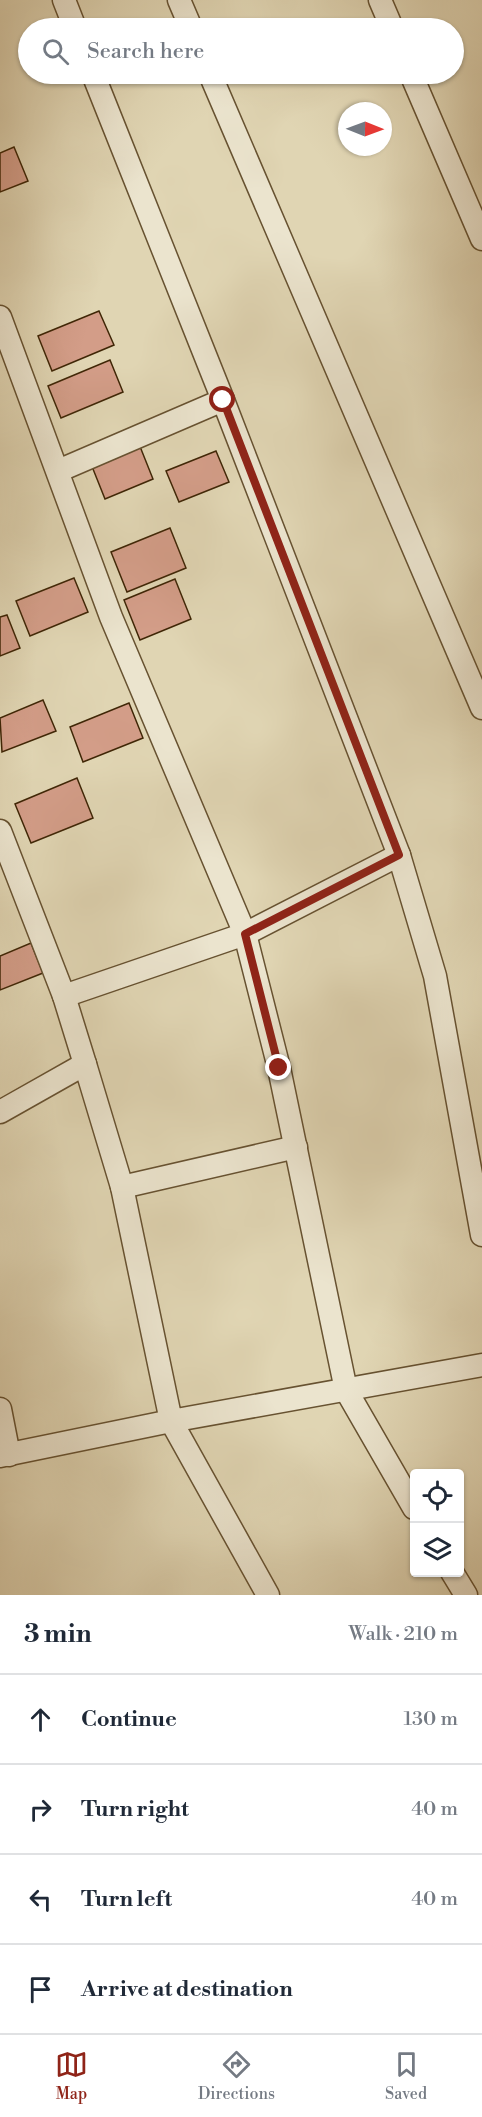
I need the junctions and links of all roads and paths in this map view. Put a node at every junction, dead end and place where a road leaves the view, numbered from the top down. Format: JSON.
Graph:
{"nodes":[{"id":1,"x":64,"y":0,"type":"edge"},
{"id":2,"x":179,"y":0,"type":"edge"},
{"id":3,"x":380,"y":0,"type":"edge"},
{"id":4,"x":71,"y":18,"type":"edge"},
{"id":5,"x":187,"y":18,"type":"edge"},
{"id":6,"x":388,"y":18,"type":"edge"},
{"id":7,"x":97,"y":84,"type":"edge"},
{"id":8,"x":214,"y":84,"type":"edge"},
{"id":9,"x":415,"y":84,"type":"edge"},
{"id":10,"x":482,"y":239,"type":"edge"},
{"id":11,"x":0,"y":317,"type":"edge"},
{"id":12,"x":223,"y":400,"type":"junction"},
{"id":13,"x":58,"y":471,"type":"junction"},
{"id":14,"x":482,"y":708,"type":"edge"},
{"id":15,"x":0,"y":831,"type":"edge"},
{"id":16,"x":399,"y":855,"type":"junction"},
{"id":17,"x":245,"y":934,"type":"junction"},
{"id":18,"x":64,"y":996,"type":"junction"},
{"id":19,"x":85,"y":1064,"type":"junction"},
{"id":20,"x":0,"y":1112,"type":"edge"},
{"id":21,"x":296,"y":1147,"type":"junction"},
{"id":22,"x":122,"y":1187,"type":"junction"},
{"id":23,"x":482,"y":1235,"type":"edge"},
{"id":24,"x":482,"y":1365,"type":"edge"},
{"id":25,"x":345,"y":1390,"type":"junction"},
{"id":26,"x":0,"y":1409,"type":"edge"},
{"id":27,"x":171,"y":1421,"type":"junction"},
{"id":28,"x":4,"y":1455,"type":"edge"},
{"id":29,"x":410,"y":1501,"type":"edge"},
{"id":30,"x":455,"y":1577,"type":"edge"},
{"id":31,"x":268,"y":1595,"type":"edge"},
{"id":32,"x":466,"y":1595,"type":"edge"}],
"edges":[{"from":1,"to":4,"type":"street"},
{"from":2,"to":5,"type":"street"},
{"from":3,"to":6,"type":"street"},
{"from":7,"to":12,"type":"street"},
{"from":8,"to":14,"type":"street"},
{"from":9,"to":10,"type":"street"},
{"from":11,"to":13,"type":"street"},
{"from":12,"to":13,"type":"street"},
{"from":12,"to":16,"type":"street"},
{"from":13,"to":17,"type":"street"},
{"from":15,"to":18,"type":"street"},
{"from":16,"to":17,"type":"street"},
{"from":16,"to":23,"type":"street"},
{"from":17,"to":18,"type":"street"},
{"from":17,"to":21,"type":"street"},
{"from":18,"to":19,"type":"street"},
{"from":19,"to":20,"type":"street"},
{"from":19,"to":22,"type":"street"},
{"from":21,"to":22,"type":"street"},
{"from":21,"to":25,"type":"street"},
{"from":22,"to":27,"type":"street"},
{"from":24,"to":25,"type":"street"},
{"from":25,"to":27,"type":"street"},
{"from":25,"to":29,"type":"street"},
{"from":26,"to":28,"type":"street"},
{"from":27,"to":28,"type":"street"},
{"from":27,"to":31,"type":"street"},
{"from":30,"to":32,"type":"street"}]}
